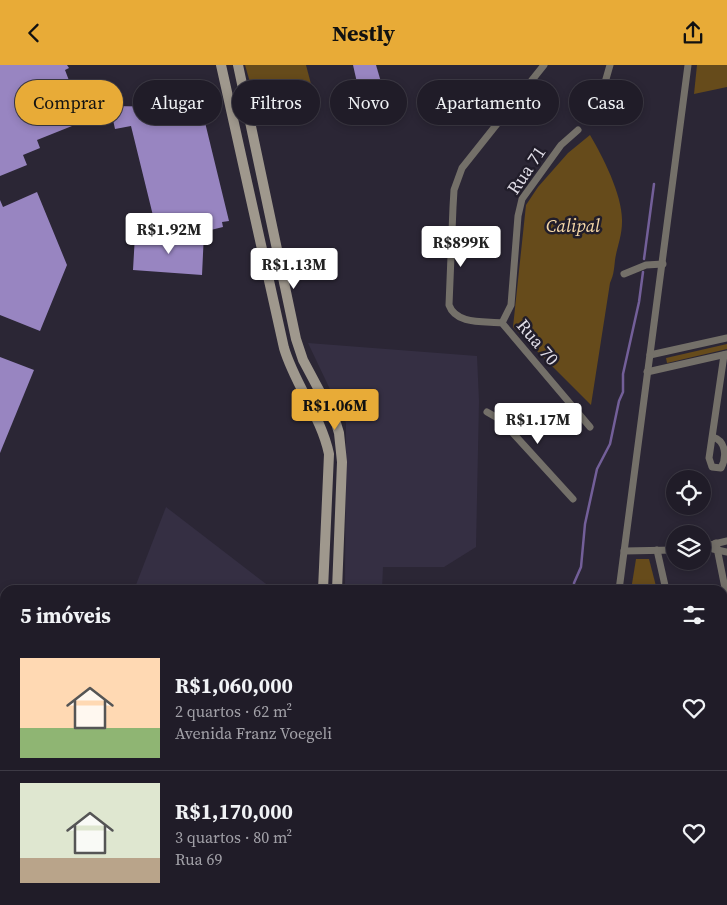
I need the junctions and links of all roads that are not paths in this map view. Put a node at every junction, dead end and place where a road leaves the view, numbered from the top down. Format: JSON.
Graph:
{"nodes":[{"id":1,"x":221,"y":65,"type":"edge"},
{"id":2,"x":238,"y":65,"type":"edge"},
{"id":3,"x":544,"y":65,"type":"edge"},
{"id":4,"x":610,"y":65,"type":"edge"},
{"id":5,"x":688,"y":65,"type":"edge"},
{"id":6,"x":606,"y":80,"type":"edge"},
{"id":7,"x":578,"y":130,"type":"dead end"},
{"id":8,"x":663,"y":264,"type":"junction"},
{"id":9,"x":624,"y":273,"type":"dead end"},
{"id":10,"x":271,"y":289,"type":"junction"},
{"id":11,"x":291,"y":316,"type":"junction"},
{"id":12,"x":502,"y":323,"type":"junction"},
{"id":13,"x":727,"y":338,"type":"edge"},
{"id":14,"x":650,"y":355,"type":"junction"},
{"id":15,"x":726,"y":355,"type":"edge"},
{"id":16,"x":648,"y":372,"type":"junction"},
{"id":17,"x":487,"y":412,"type":"dead end"},
{"id":18,"x":332,"y":415,"type":"junction"},
{"id":19,"x":319,"y":425,"type":"junction"},
{"id":20,"x":590,"y":427,"type":"dead end"},
{"id":21,"x":339,"y":431,"type":"junction"},
{"id":22,"x":324,"y":435,"type":"junction"},
{"id":23,"x":713,"y":437,"type":"dead end"},
{"id":24,"x":573,"y":499,"type":"dead end"},
{"id":25,"x":727,"y":541,"type":"edge"},
{"id":26,"x":716,"y":543,"type":"junction"},
{"id":27,"x":711,"y":545,"type":"edge"},
{"id":28,"x":711,"y":549,"type":"edge"},
{"id":29,"x":657,"y":550,"type":"junction"},
{"id":30,"x":666,"y":550,"type":"edge"},
{"id":31,"x":624,"y":551,"type":"junction"},
{"id":32,"x":718,"y":551,"type":"junction"},
{"id":33,"x":727,"y":552,"type":"edge"},
{"id":34,"x":323,"y":585,"type":"edge"},
{"id":35,"x":336,"y":585,"type":"edge"},
{"id":36,"x":620,"y":585,"type":"edge"},
{"id":37,"x":665,"y":585,"type":"edge"},
{"id":38,"x":725,"y":585,"type":"edge"}],
"edges":[{"from":1,"to":10,"type":"main road"},
{"from":2,"to":11,"type":"main road"},
{"from":3,"to":12,"type":"street","name":"Rua 70"},
{"from":4,"to":6,"type":"street"},
{"from":5,"to":8,"type":"street"},
{"from":7,"to":12,"type":"street","name":"Rua 71"},
{"from":8,"to":9,"type":"street"},
{"from":8,"to":14,"type":"street"},
{"from":10,"to":11,"type":"main road"},
{"from":10,"to":19,"type":"main road"},
{"from":11,"to":18,"type":"main road"},
{"from":12,"to":20,"type":"street","name":"Rua 70"},
{"from":13,"to":14,"type":"street"},
{"from":14,"to":16,"type":"street"},
{"from":15,"to":16,"type":"street"},
{"from":15,"to":23,"type":"street"},
{"from":16,"to":31,"type":"street"},
{"from":17,"to":24,"type":"street"},
{"from":18,"to":19,"type":"main road"},
{"from":18,"to":21,"type":"main road"},
{"from":19,"to":22,"type":"main road"},
{"from":21,"to":22,"type":"main road"},
{"from":21,"to":35,"type":"main road"},
{"from":22,"to":34,"type":"main road"},
{"from":25,"to":26,"type":"street"},
{"from":26,"to":27,"type":"street"},
{"from":26,"to":32,"type":"street"},
{"from":28,"to":32,"type":"street"},
{"from":29,"to":30,"type":"street"},
{"from":29,"to":31,"type":"street"},
{"from":29,"to":37,"type":"street"},
{"from":31,"to":36,"type":"street"},
{"from":32,"to":33,"type":"street"},
{"from":32,"to":38,"type":"street"}]}
